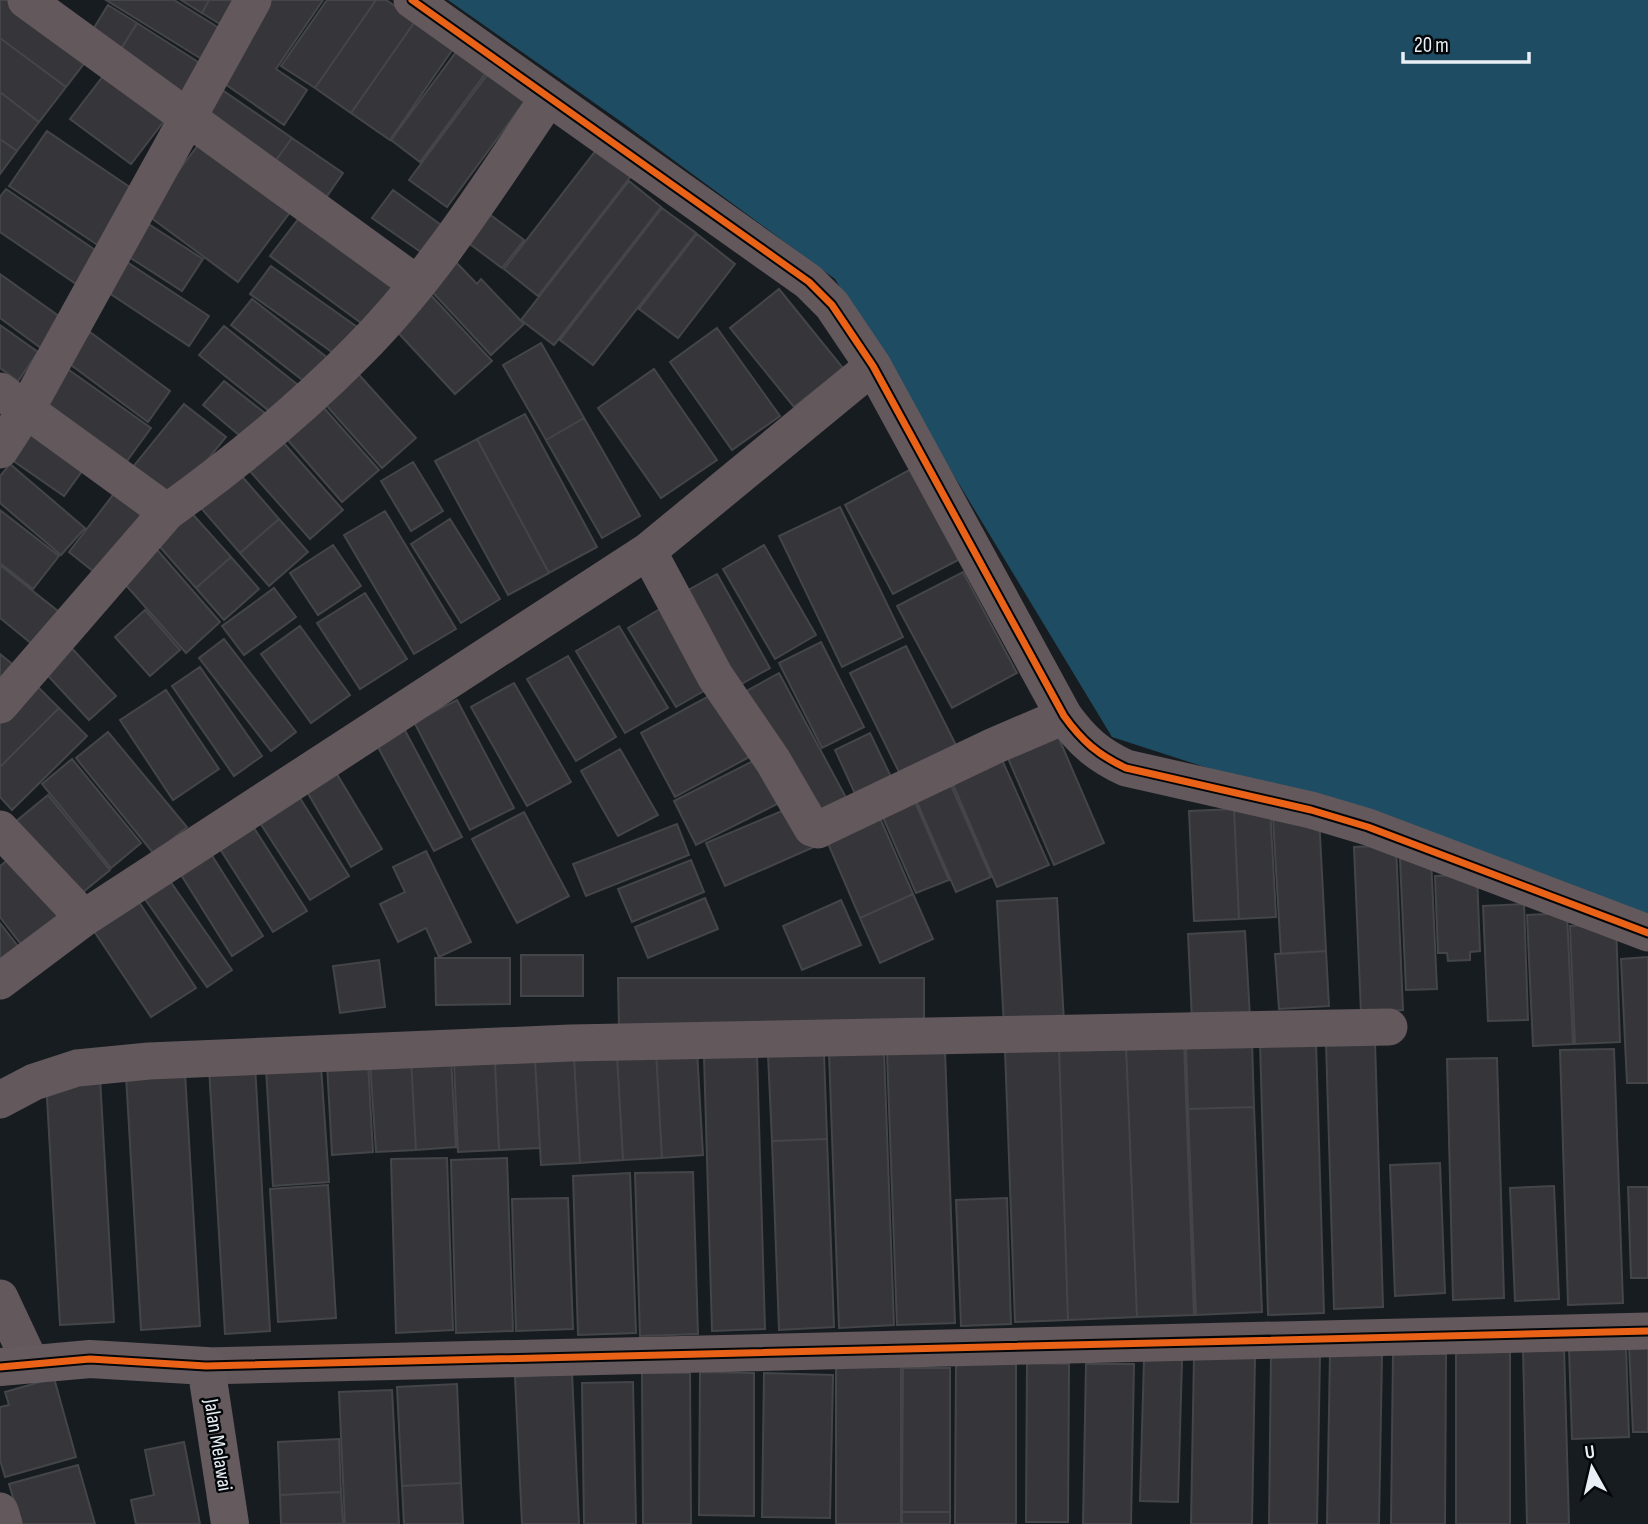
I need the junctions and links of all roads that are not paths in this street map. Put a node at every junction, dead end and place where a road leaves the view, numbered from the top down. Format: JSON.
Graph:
{"nodes":[{"id":1,"x":26,"y":0,"type":"edge"},
{"id":2,"x":253,"y":0,"type":"edge"},
{"id":3,"x":412,"y":0,"type":"edge"},
{"id":4,"x":548,"y":97,"type":"junction"},
{"id":5,"x":187,"y":118,"type":"junction"},
{"id":6,"x":417,"y":284,"type":"junction"},
{"id":7,"x":873,"y":366,"type":"junction"},
{"id":8,"x":13,"y":400,"type":"edge"},
{"id":9,"x":0,"y":450,"type":"edge"},
{"id":10,"x":167,"y":512,"type":"junction"},
{"id":11,"x":648,"y":551,"type":"junction"},
{"id":12,"x":0,"y":705,"type":"edge"},
{"id":13,"x":1064,"y":716,"type":"junction"},
{"id":14,"x":0,"y":829,"type":"edge"},
{"id":15,"x":84,"y":918,"type":"junction"},
{"id":16,"x":1648,"y":933,"type":"edge"},
{"id":17,"x":0,"y":981,"type":"edge"},
{"id":18,"x":1390,"y":1027,"type":"dead end"},
{"id":19,"x":0,"y":1100,"type":"edge"},
{"id":20,"x":0,"y":1298,"type":"edge"},
{"id":21,"x":1648,"y":1331,"type":"edge"},
{"id":22,"x":16,"y":1365,"type":"edge"},
{"id":23,"x":206,"y":1366,"type":"junction"},
{"id":24,"x":0,"y":1511,"type":"edge"},
{"id":25,"x":4,"y":1524,"type":"edge"},
{"id":26,"x":230,"y":1524,"type":"edge"}],
"edges":[{"from":1,"to":5,"type":"street"},
{"from":2,"to":5,"type":"street"},
{"from":3,"to":4,"type":"street"},
{"from":4,"to":6,"type":"street"},
{"from":4,"to":7,"type":"street"},
{"from":5,"to":6,"type":"street"},
{"from":5,"to":8,"type":"street"},
{"from":6,"to":10,"type":"street"},
{"from":7,"to":11,"type":"street"},
{"from":7,"to":13,"type":"street"},
{"from":8,"to":9,"type":"street"},
{"from":8,"to":10,"type":"street"},
{"from":10,"to":12,"type":"street"},
{"from":11,"to":13,"type":"street"},
{"from":11,"to":15,"type":"street"},
{"from":13,"to":16,"type":"street"},
{"from":14,"to":15,"type":"street"},
{"from":15,"to":17,"type":"street"},
{"from":18,"to":19,"type":"street"},
{"from":20,"to":22,"type":"street"},
{"from":21,"to":23,"type":"street"},
{"from":22,"to":23,"type":"street"},
{"from":23,"to":26,"type":"street","name":"Jalan Melawai"},
{"from":24,"to":25,"type":"street"}]}
